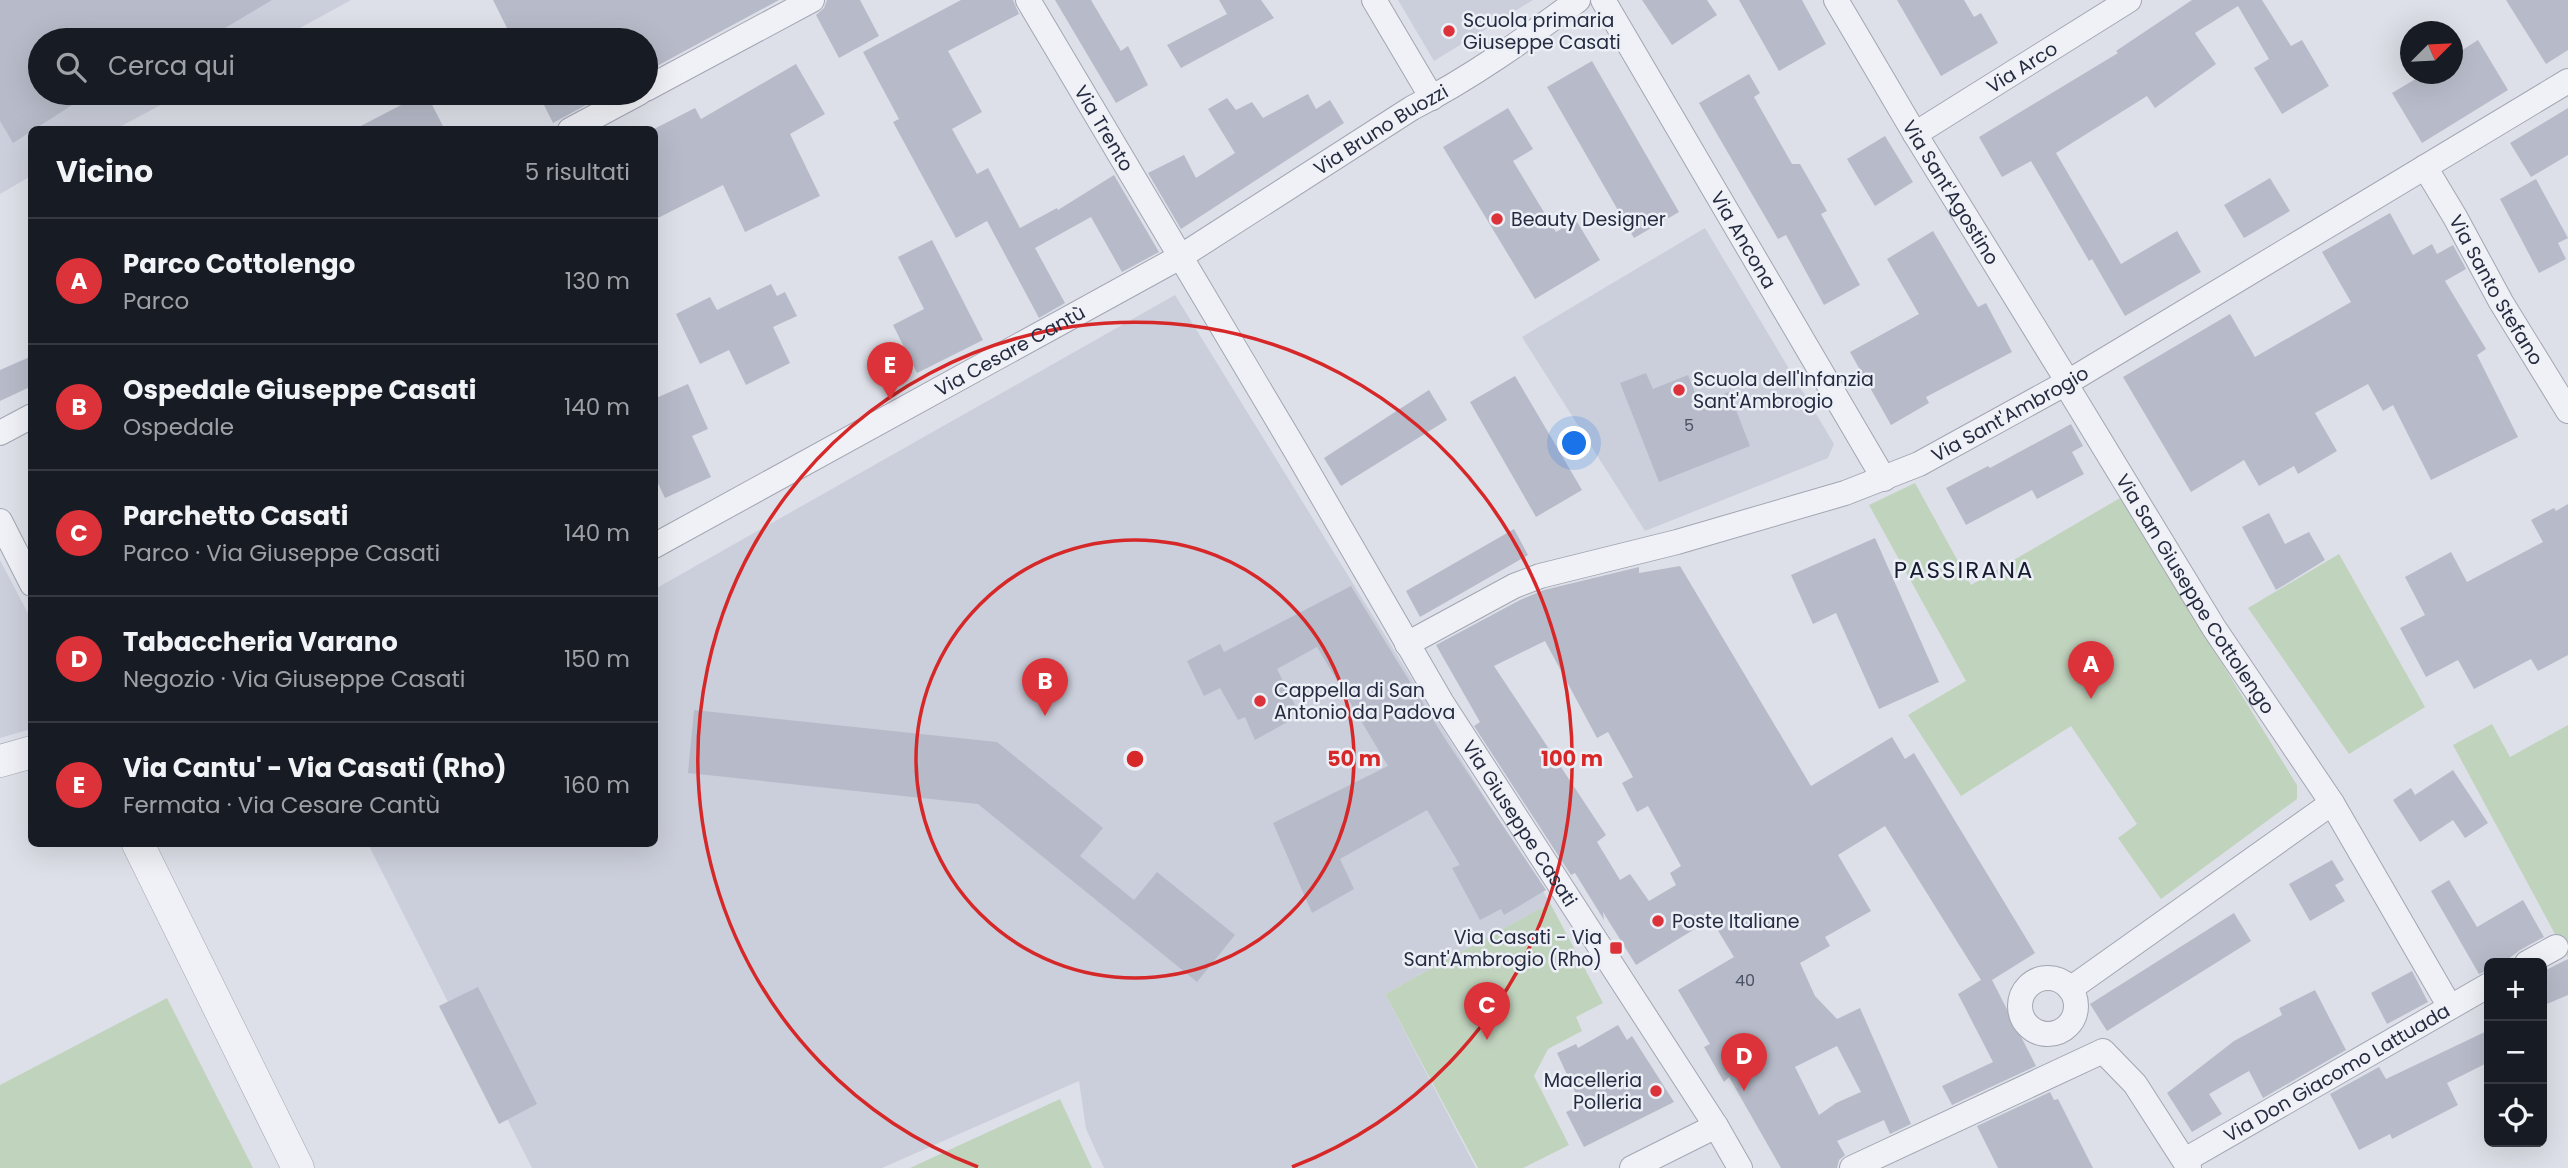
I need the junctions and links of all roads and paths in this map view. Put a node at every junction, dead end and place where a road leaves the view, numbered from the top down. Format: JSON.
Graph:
{"nodes":[{"id":1,"x":812,"y":0,"type":"edge"},
{"id":2,"x":1028,"y":0,"type":"edge"},
{"id":3,"x":1374,"y":0,"type":"edge"},
{"id":4,"x":1578,"y":0,"type":"edge"},
{"id":5,"x":1603,"y":0,"type":"edge"},
{"id":6,"x":1836,"y":0,"type":"edge"},
{"id":7,"x":2129,"y":0,"type":"edge"},
{"id":8,"x":2568,"y":81,"type":"edge"},
{"id":9,"x":658,"y":83,"type":"edge"},
{"id":10,"x":1432,"y":98,"type":"junction"},
{"id":11,"x":617,"y":105,"type":"edge"},
{"id":12,"x":577,"y":126,"type":"edge"},
{"id":13,"x":1915,"y":134,"type":"junction"},
{"id":14,"x":2425,"y":167,"type":"junction"},
{"id":15,"x":1180,"y":257,"type":"junction"},
{"id":16,"x":2066,"y":382,"type":"junction"},
{"id":17,"x":2568,"y":411,"type":"edge"},
{"id":18,"x":28,"y":418,"type":"edge"},
{"id":19,"x":0,"y":433,"type":"edge"},
{"id":20,"x":1884,"y":479,"type":"junction"},
{"id":21,"x":0,"y":521,"type":"edge"},
{"id":22,"x":658,"y":544,"type":"edge"},
{"id":23,"x":28,"y":576,"type":"edge"},
{"id":24,"x":1407,"y":644,"type":"junction"},
{"id":25,"x":28,"y":752,"type":"edge"},
{"id":26,"x":0,"y":761,"type":"edge"},
{"id":27,"x":0,"y":769,"type":"edge"},
{"id":28,"x":28,"y":772,"type":"edge"},
{"id":29,"x":2332,"y":803,"type":"junction"},
{"id":30,"x":123,"y":847,"type":"edge"},
{"id":31,"x":139,"y":847,"type":"edge"},
{"id":32,"x":2556,"y":947,"type":"dead end"},
{"id":33,"x":2536,"y":958,"type":"edge"},
{"id":34,"x":2484,"y":988,"type":"edge"},
{"id":35,"x":2070,"y":989,"type":"junction"},
{"id":36,"x":213,"y":997,"type":"junction"},
{"id":37,"x":2451,"y":1007,"type":"junction"},
{"id":38,"x":2056,"y":1029,"type":"junction"},
{"id":39,"x":2103,"y":1051,"type":"junction"},
{"id":40,"x":2039,"y":1079,"type":"junction"},
{"id":41,"x":1716,"y":1126,"type":"junction"},
{"id":42,"x":2187,"y":1164,"type":"edge"},
{"id":43,"x":298,"y":1168,"type":"edge"},
{"id":44,"x":1632,"y":1168,"type":"edge"},
{"id":45,"x":1740,"y":1168,"type":"edge"},
{"id":46,"x":1852,"y":1168,"type":"edge"}],
"edges":[{"from":1,"to":9,"type":"street"},
{"from":2,"to":15,"type":"street","name":"Via Trento"},
{"from":3,"to":10,"type":"street"},
{"from":4,"to":10,"type":"street","name":"Via Bruno Buozzi"},
{"from":5,"to":20,"type":"street","name":"Via Ancona"},
{"from":6,"to":13,"type":"street","name":"Via Sant'Agostino"},
{"from":7,"to":13,"type":"street","name":"Via Arco"},
{"from":8,"to":14,"type":"street","name":"Via Sant'Ambrogio"},
{"from":10,"to":15,"type":"street","name":"Via Bruno Buozzi"},
{"from":11,"to":12,"type":"street"},
{"from":13,"to":16,"type":"street","name":"Via Sant'Agostino"},
{"from":14,"to":16,"type":"street","name":"Via Sant'Ambrogio"},
{"from":14,"to":17,"type":"street","name":"Via Santo Stefano"},
{"from":15,"to":22,"type":"street","name":"Via Cesare Cantù"},
{"from":15,"to":24,"type":"street","name":"Via Giuseppe Casati"},
{"from":16,"to":20,"type":"street","name":"Via Sant'Ambrogio"},
{"from":16,"to":29,"type":"street","name":"Via San Giuseppe Cottolengo"},
{"from":18,"to":19,"type":"street"},
{"from":20,"to":24,"type":"street","name":"Via Sant'Ambrogio"},
{"from":21,"to":23,"type":"street"},
{"from":24,"to":41,"type":"street","name":"Via Giuseppe Casati"},
{"from":25,"to":26,"type":"street"},
{"from":27,"to":28,"type":"street"},
{"from":29,"to":35,"type":"street"},
{"from":29,"to":37,"type":"street","name":"Via San Giuseppe Cottolengo"},
{"from":30,"to":36,"type":"street"},
{"from":31,"to":36,"type":"street"},
{"from":32,"to":33,"type":"street"},
{"from":34,"to":37,"type":"street","name":"Via Don Giacomo Lattuada"},
{"from":35,"to":38,"type":"street"},
{"from":35,"to":38,"type":"street"},
{"from":36,"to":43,"type":"street"},
{"from":37,"to":42,"type":"street","name":"Via Don Giacomo Lattuada"},
{"from":38,"to":39,"type":"street"},
{"from":38,"to":40,"type":"street"},
{"from":39,"to":40,"type":"street"},
{"from":39,"to":42,"type":"street"},
{"from":40,"to":46,"type":"street"},
{"from":41,"to":44,"type":"street"},
{"from":41,"to":45,"type":"street","name":"Via Giuseppe Casati"}]}
